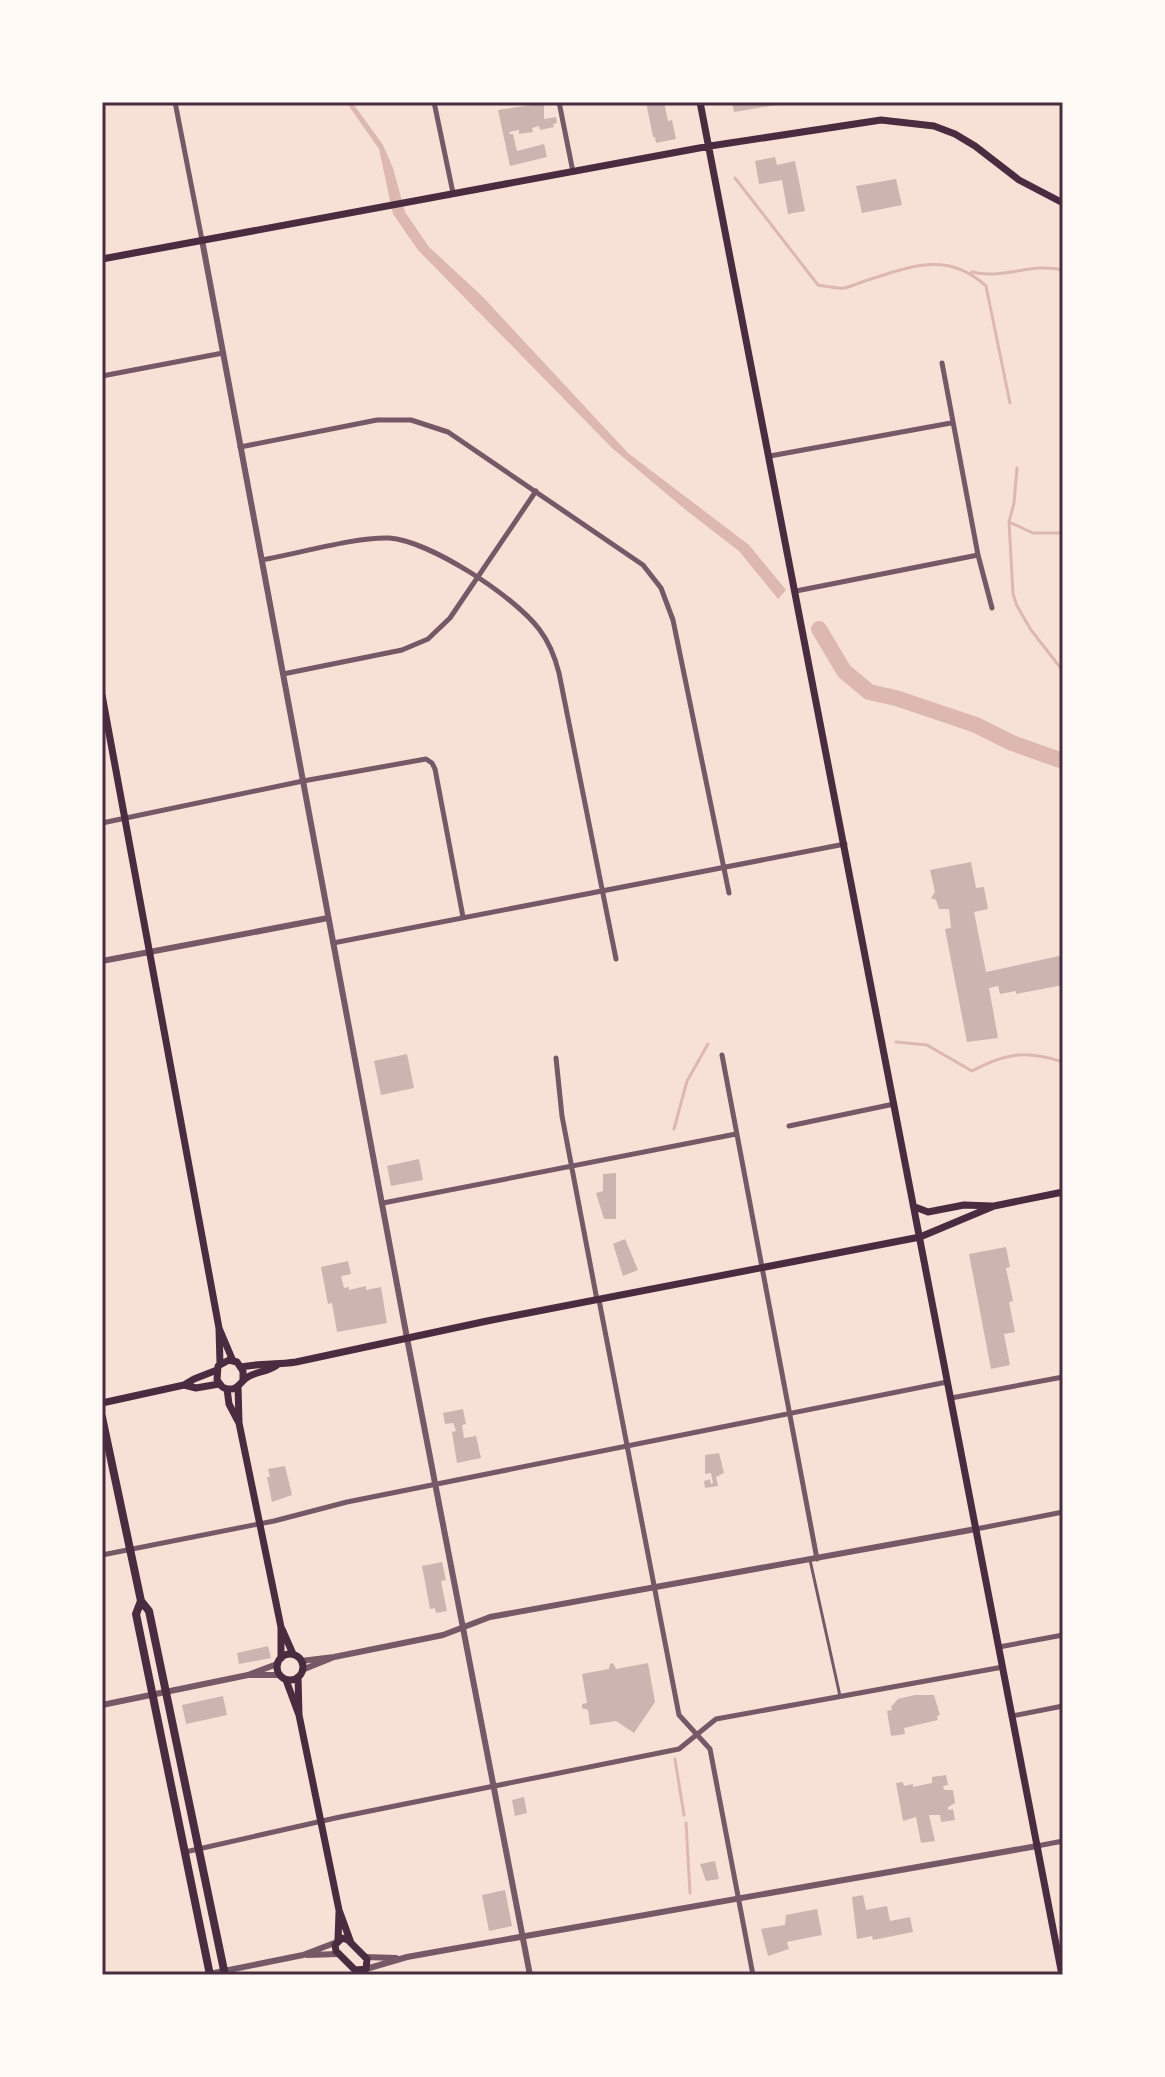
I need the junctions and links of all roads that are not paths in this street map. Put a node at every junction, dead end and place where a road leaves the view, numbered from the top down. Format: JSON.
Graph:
{"nodes":[{"id":1,"x":175,"y":102,"type":"edge"},
{"id":2,"x":434,"y":102,"type":"edge"},
{"id":3,"x":559,"y":102,"type":"edge"},
{"id":4,"x":700,"y":102,"type":"edge"},
{"id":5,"x":710,"y":146,"type":"junction"},
{"id":6,"x":573,"y":172,"type":"junction"},
{"id":7,"x":453,"y":193,"type":"junction"},
{"id":8,"x":1063,"y":203,"type":"edge"},
{"id":9,"x":202,"y":240,"type":"junction"},
{"id":10,"x":102,"y":259,"type":"edge"},
{"id":11,"x":223,"y":353,"type":"junction"},
{"id":12,"x":942,"y":363,"type":"dead end"},
{"id":13,"x":102,"y":376,"type":"edge"},
{"id":14,"x":951,"y":423,"type":"junction"},
{"id":15,"x":240,"y":447,"type":"junction"},
{"id":16,"x":770,"y":456,"type":"junction"},
{"id":17,"x":536,"y":491,"type":"junction"},
{"id":18,"x":978,"y":555,"type":"junction"},
{"id":19,"x":262,"y":560,"type":"junction"},
{"id":20,"x":476,"y":578,"type":"junction"},
{"id":21,"x":796,"y":591,"type":"junction"},
{"id":22,"x":992,"y":608,"type":"dead end"},
{"id":23,"x":283,"y":674,"type":"junction"},
{"id":24,"x":102,"y":695,"type":"edge"},
{"id":25,"x":303,"y":781,"type":"junction"},
{"id":26,"x":125,"y":818,"type":"junction"},
{"id":27,"x":102,"y":823,"type":"edge"},
{"id":28,"x":845,"y":844,"type":"junction"},
{"id":29,"x":724,"y":867,"type":"junction"},
{"id":30,"x":603,"y":890,"type":"junction"},
{"id":31,"x":729,"y":893,"type":"dead end"},
{"id":32,"x":463,"y":917,"type":"junction"},
{"id":33,"x":328,"y":918,"type":"junction"},
{"id":34,"x":333,"y":943,"type":"junction"},
{"id":35,"x":150,"y":953,"type":"junction"},
{"id":36,"x":616,"y":959,"type":"dead end"},
{"id":37,"x":102,"y":961,"type":"edge"},
{"id":38,"x":722,"y":1055,"type":"dead end"},
{"id":39,"x":556,"y":1058,"type":"dead end"},
{"id":40,"x":895,"y":1104,"type":"junction"},
{"id":41,"x":789,"y":1126,"type":"dead end"},
{"id":42,"x":736,"y":1134,"type":"junction"},
{"id":43,"x":571,"y":1167,"type":"junction"},
{"id":44,"x":1063,"y":1192,"type":"edge"},
{"id":45,"x":383,"y":1203,"type":"junction"},
{"id":46,"x":994,"y":1206,"type":"junction"},
{"id":47,"x":915,"y":1207,"type":"junction"},
{"id":48,"x":920,"y":1237,"type":"junction"},
{"id":49,"x":762,"y":1268,"type":"junction"},
{"id":50,"x":598,"y":1300,"type":"junction"},
{"id":51,"x":219,"y":1328,"type":"junction"},
{"id":52,"x":407,"y":1338,"type":"junction"},
{"id":53,"x":233,"y":1361,"type":"junction"},
{"id":54,"x":277,"y":1365,"type":"junction"},
{"id":55,"x":219,"y":1367,"type":"junction"},
{"id":56,"x":241,"y":1367,"type":"junction"},
{"id":57,"x":1063,"y":1377,"type":"edge"},
{"id":58,"x":948,"y":1382,"type":"junction"},
{"id":59,"x":240,"y":1383,"type":"junction"},
{"id":60,"x":184,"y":1385,"type":"junction"},
{"id":61,"x":223,"y":1386,"type":"junction"},
{"id":62,"x":951,"y":1398,"type":"junction"},
{"id":63,"x":102,"y":1403,"type":"edge"},
{"id":64,"x":789,"y":1413,"type":"junction"},
{"id":65,"x":102,"y":1417,"type":"edge"},
{"id":66,"x":239,"y":1423,"type":"junction"},
{"id":67,"x":627,"y":1445,"type":"junction"},
{"id":68,"x":435,"y":1484,"type":"junction"},
{"id":69,"x":1063,"y":1512,"type":"edge"},
{"id":70,"x":260,"y":1524,"type":"junction"},
{"id":71,"x":976,"y":1529,"type":"junction"},
{"id":72,"x":130,"y":1550,"type":"junction"},
{"id":73,"x":102,"y":1555,"type":"edge"},
{"id":74,"x":813,"y":1559,"type":"junction"},
{"id":75,"x":654,"y":1588,"type":"junction"},
{"id":76,"x":141,"y":1601,"type":"junction"},
{"id":77,"x":463,"y":1626,"type":"junction"},
{"id":78,"x":281,"y":1627,"type":"junction"},
{"id":79,"x":1063,"y":1635,"type":"edge"},
{"id":80,"x":999,"y":1647,"type":"junction"},
{"id":81,"x":293,"y":1654,"type":"junction"},
{"id":82,"x":334,"y":1657,"type":"junction"},
{"id":83,"x":279,"y":1661,"type":"junction"},
{"id":84,"x":301,"y":1661,"type":"junction"},
{"id":85,"x":1003,"y":1667,"type":"junction"},
{"id":86,"x":300,"y":1674,"type":"junction"},
{"id":87,"x":248,"y":1675,"type":"junction"},
{"id":88,"x":283,"y":1677,"type":"junction"},
{"id":89,"x":166,"y":1692,"type":"junction"},
{"id":90,"x":153,"y":1695,"type":"junction"},
{"id":91,"x":840,"y":1696,"type":"junction"},
{"id":92,"x":102,"y":1705,"type":"edge"},
{"id":93,"x":1063,"y":1706,"type":"edge"},
{"id":94,"x":299,"y":1715,"type":"junction"},
{"id":95,"x":1012,"y":1716,"type":"junction"},
{"id":96,"x":697,"y":1734,"type":"junction"},
{"id":97,"x":495,"y":1785,"type":"junction"},
{"id":98,"x":322,"y":1822,"type":"junction"},
{"id":99,"x":1063,"y":1841,"type":"edge"},
{"id":100,"x":1037,"y":1846,"type":"junction"},
{"id":101,"x":199,"y":1849,"type":"junction"},
{"id":102,"x":185,"y":1852,"type":"junction"},
{"id":103,"x":738,"y":1898,"type":"junction"},
{"id":104,"x":339,"y":1910,"type":"junction"},
{"id":105,"x":523,"y":1937,"type":"junction"},
{"id":106,"x":337,"y":1941,"type":"junction"},
{"id":107,"x":351,"y":1943,"type":"junction"},
{"id":108,"x":340,"y":1954,"type":"junction"},
{"id":109,"x":303,"y":1955,"type":"junction"},
{"id":110,"x":365,"y":1957,"type":"junction"},
{"id":111,"x":407,"y":1957,"type":"junction"},
{"id":112,"x":348,"y":1963,"type":"junction"},
{"id":113,"x":363,"y":1972,"type":"edge"},
{"id":114,"x":1062,"y":1972,"type":"edge"},
{"id":115,"x":225,"y":1974,"type":"edge"},
{"id":116,"x":208,"y":1975,"type":"edge"},
{"id":117,"x":351,"y":1975,"type":"edge"},
{"id":118,"x":530,"y":1975,"type":"edge"},
{"id":119,"x":753,"y":1975,"type":"edge"}],
"edges":[{"from":1,"to":9,"type":"street"},
{"from":2,"to":7,"type":"street"},
{"from":3,"to":6,"type":"street"},
{"from":4,"to":5,"type":"main road"},
{"from":5,"to":6,"type":"main road"},
{"from":5,"to":8,"type":"main road"},
{"from":5,"to":16,"type":"main road"},
{"from":6,"to":7,"type":"main road"},
{"from":7,"to":9,"type":"main road"},
{"from":9,"to":10,"type":"main road"},
{"from":9,"to":11,"type":"street"},
{"from":11,"to":13,"type":"street"},
{"from":11,"to":15,"type":"street"},
{"from":12,"to":14,"type":"street"},
{"from":14,"to":16,"type":"street"},
{"from":14,"to":18,"type":"street"},
{"from":15,"to":17,"type":"street"},
{"from":15,"to":19,"type":"street"},
{"from":16,"to":21,"type":"main road"},
{"from":17,"to":20,"type":"street"},
{"from":17,"to":29,"type":"street"},
{"from":18,"to":21,"type":"street"},
{"from":18,"to":22,"type":"street"},
{"from":19,"to":20,"type":"street"},
{"from":19,"to":23,"type":"street"},
{"from":20,"to":23,"type":"street"},
{"from":20,"to":30,"type":"street"},
{"from":21,"to":28,"type":"main road"},
{"from":23,"to":25,"type":"street"},
{"from":24,"to":26,"type":"main road"},
{"from":25,"to":26,"type":"street"},
{"from":25,"to":32,"type":"street"},
{"from":25,"to":33,"type":"street"},
{"from":26,"to":27,"type":"street"},
{"from":26,"to":35,"type":"main road"},
{"from":28,"to":29,"type":"street"},
{"from":28,"to":40,"type":"main road"},
{"from":29,"to":30,"type":"street"},
{"from":29,"to":31,"type":"street"},
{"from":30,"to":32,"type":"street"},
{"from":30,"to":36,"type":"street"},
{"from":32,"to":34,"type":"street"},
{"from":33,"to":34,"type":"street"},
{"from":33,"to":35,"type":"street"},
{"from":34,"to":45,"type":"street"},
{"from":35,"to":37,"type":"street"},
{"from":35,"to":51,"type":"main road"},
{"from":38,"to":42,"type":"street"},
{"from":39,"to":43,"type":"street"},
{"from":40,"to":41,"type":"street"},
{"from":40,"to":47,"type":"main road"},
{"from":42,"to":43,"type":"street"},
{"from":42,"to":49,"type":"street"},
{"from":43,"to":45,"type":"street"},
{"from":43,"to":50,"type":"street"},
{"from":44,"to":46,"type":"main road"},
{"from":45,"to":52,"type":"street"},
{"from":46,"to":47,"type":"main road"},
{"from":46,"to":48,"type":"main road"},
{"from":47,"to":48,"type":"main road"},
{"from":48,"to":49,"type":"main road"},
{"from":48,"to":58,"type":"main road"},
{"from":49,"to":50,"type":"main road"},
{"from":49,"to":64,"type":"street"},
{"from":50,"to":52,"type":"main road"},
{"from":50,"to":67,"type":"street"},
{"from":51,"to":53,"type":"main road"},
{"from":51,"to":55,"type":"main road"},
{"from":52,"to":54,"type":"main road"},
{"from":52,"to":68,"type":"street"},
{"from":53,"to":55,"type":"main road"},
{"from":53,"to":56,"type":"main road"},
{"from":54,"to":56,"type":"main road"},
{"from":54,"to":59,"type":"main road"},
{"from":55,"to":60,"type":"main road"},
{"from":55,"to":61,"type":"main road"},
{"from":56,"to":59,"type":"main road"},
{"from":57,"to":62,"type":"street"},
{"from":58,"to":62,"type":"main road"},
{"from":58,"to":64,"type":"street"},
{"from":59,"to":61,"type":"main road"},
{"from":59,"to":66,"type":"main road"},
{"from":60,"to":61,"type":"main road"},
{"from":60,"to":63,"type":"main road"},
{"from":61,"to":66,"type":"main road"},
{"from":62,"to":71,"type":"main road"},
{"from":64,"to":67,"type":"street"},
{"from":64,"to":74,"type":"street"},
{"from":65,"to":72,"type":"main road"},
{"from":66,"to":70,"type":"main road"},
{"from":67,"to":68,"type":"street"},
{"from":67,"to":75,"type":"street"},
{"from":68,"to":70,"type":"street"},
{"from":68,"to":77,"type":"street"},
{"from":69,"to":71,"type":"street"},
{"from":70,"to":72,"type":"street"},
{"from":70,"to":78,"type":"main road"},
{"from":71,"to":74,"type":"street"},
{"from":71,"to":80,"type":"main road"},
{"from":72,"to":73,"type":"street"},
{"from":72,"to":76,"type":"main road"},
{"from":74,"to":75,"type":"street"},
{"from":74,"to":91,"type":"lane"},
{"from":75,"to":77,"type":"street"},
{"from":75,"to":96,"type":"street"},
{"from":76,"to":89,"type":"main road"},
{"from":76,"to":90,"type":"main road"},
{"from":77,"to":82,"type":"street"},
{"from":77,"to":97,"type":"street"},
{"from":78,"to":81,"type":"main road"},
{"from":78,"to":83,"type":"main road"},
{"from":79,"to":80,"type":"street"},
{"from":80,"to":85,"type":"main road"},
{"from":81,"to":83,"type":"main road"},
{"from":81,"to":84,"type":"main road"},
{"from":82,"to":84,"type":"street"},
{"from":82,"to":86,"type":"street"},
{"from":83,"to":87,"type":"street"},
{"from":83,"to":88,"type":"main road"},
{"from":84,"to":86,"type":"main road"},
{"from":85,"to":91,"type":"street"},
{"from":85,"to":95,"type":"main road"},
{"from":86,"to":88,"type":"main road"},
{"from":86,"to":94,"type":"main road"},
{"from":87,"to":88,"type":"street"},
{"from":87,"to":89,"type":"street"},
{"from":88,"to":94,"type":"main road"},
{"from":89,"to":90,"type":"street"},
{"from":89,"to":101,"type":"main road"},
{"from":90,"to":92,"type":"street"},
{"from":90,"to":102,"type":"main road"},
{"from":91,"to":96,"type":"street"},
{"from":93,"to":95,"type":"street"},
{"from":94,"to":98,"type":"main road"},
{"from":95,"to":100,"type":"main road"},
{"from":96,"to":97,"type":"street"},
{"from":96,"to":103,"type":"street"},
{"from":97,"to":98,"type":"street"},
{"from":97,"to":105,"type":"street"},
{"from":98,"to":101,"type":"street"},
{"from":98,"to":104,"type":"main road"},
{"from":99,"to":100,"type":"street"},
{"from":100,"to":103,"type":"street"},
{"from":100,"to":114,"type":"main road"},
{"from":101,"to":102,"type":"street"},
{"from":101,"to":115,"type":"main road"},
{"from":102,"to":116,"type":"main road"},
{"from":103,"to":105,"type":"street"},
{"from":103,"to":119,"type":"street"},
{"from":104,"to":106,"type":"main road"},
{"from":104,"to":107,"type":"main road"},
{"from":105,"to":111,"type":"street"},
{"from":105,"to":118,"type":"street"},
{"from":106,"to":107,"type":"main road"},
{"from":106,"to":108,"type":"main road"},
{"from":106,"to":109,"type":"street"},
{"from":107,"to":110,"type":"main road"},
{"from":108,"to":109,"type":"street"},
{"from":108,"to":112,"type":"main road"},
{"from":109,"to":115,"type":"street"},
{"from":110,"to":111,"type":"street"},
{"from":110,"to":113,"type":"main road"},
{"from":111,"to":113,"type":"street"},
{"from":112,"to":113,"type":"main road"},
{"from":112,"to":117,"type":"main road"},
{"from":115,"to":116,"type":"street"}]}
